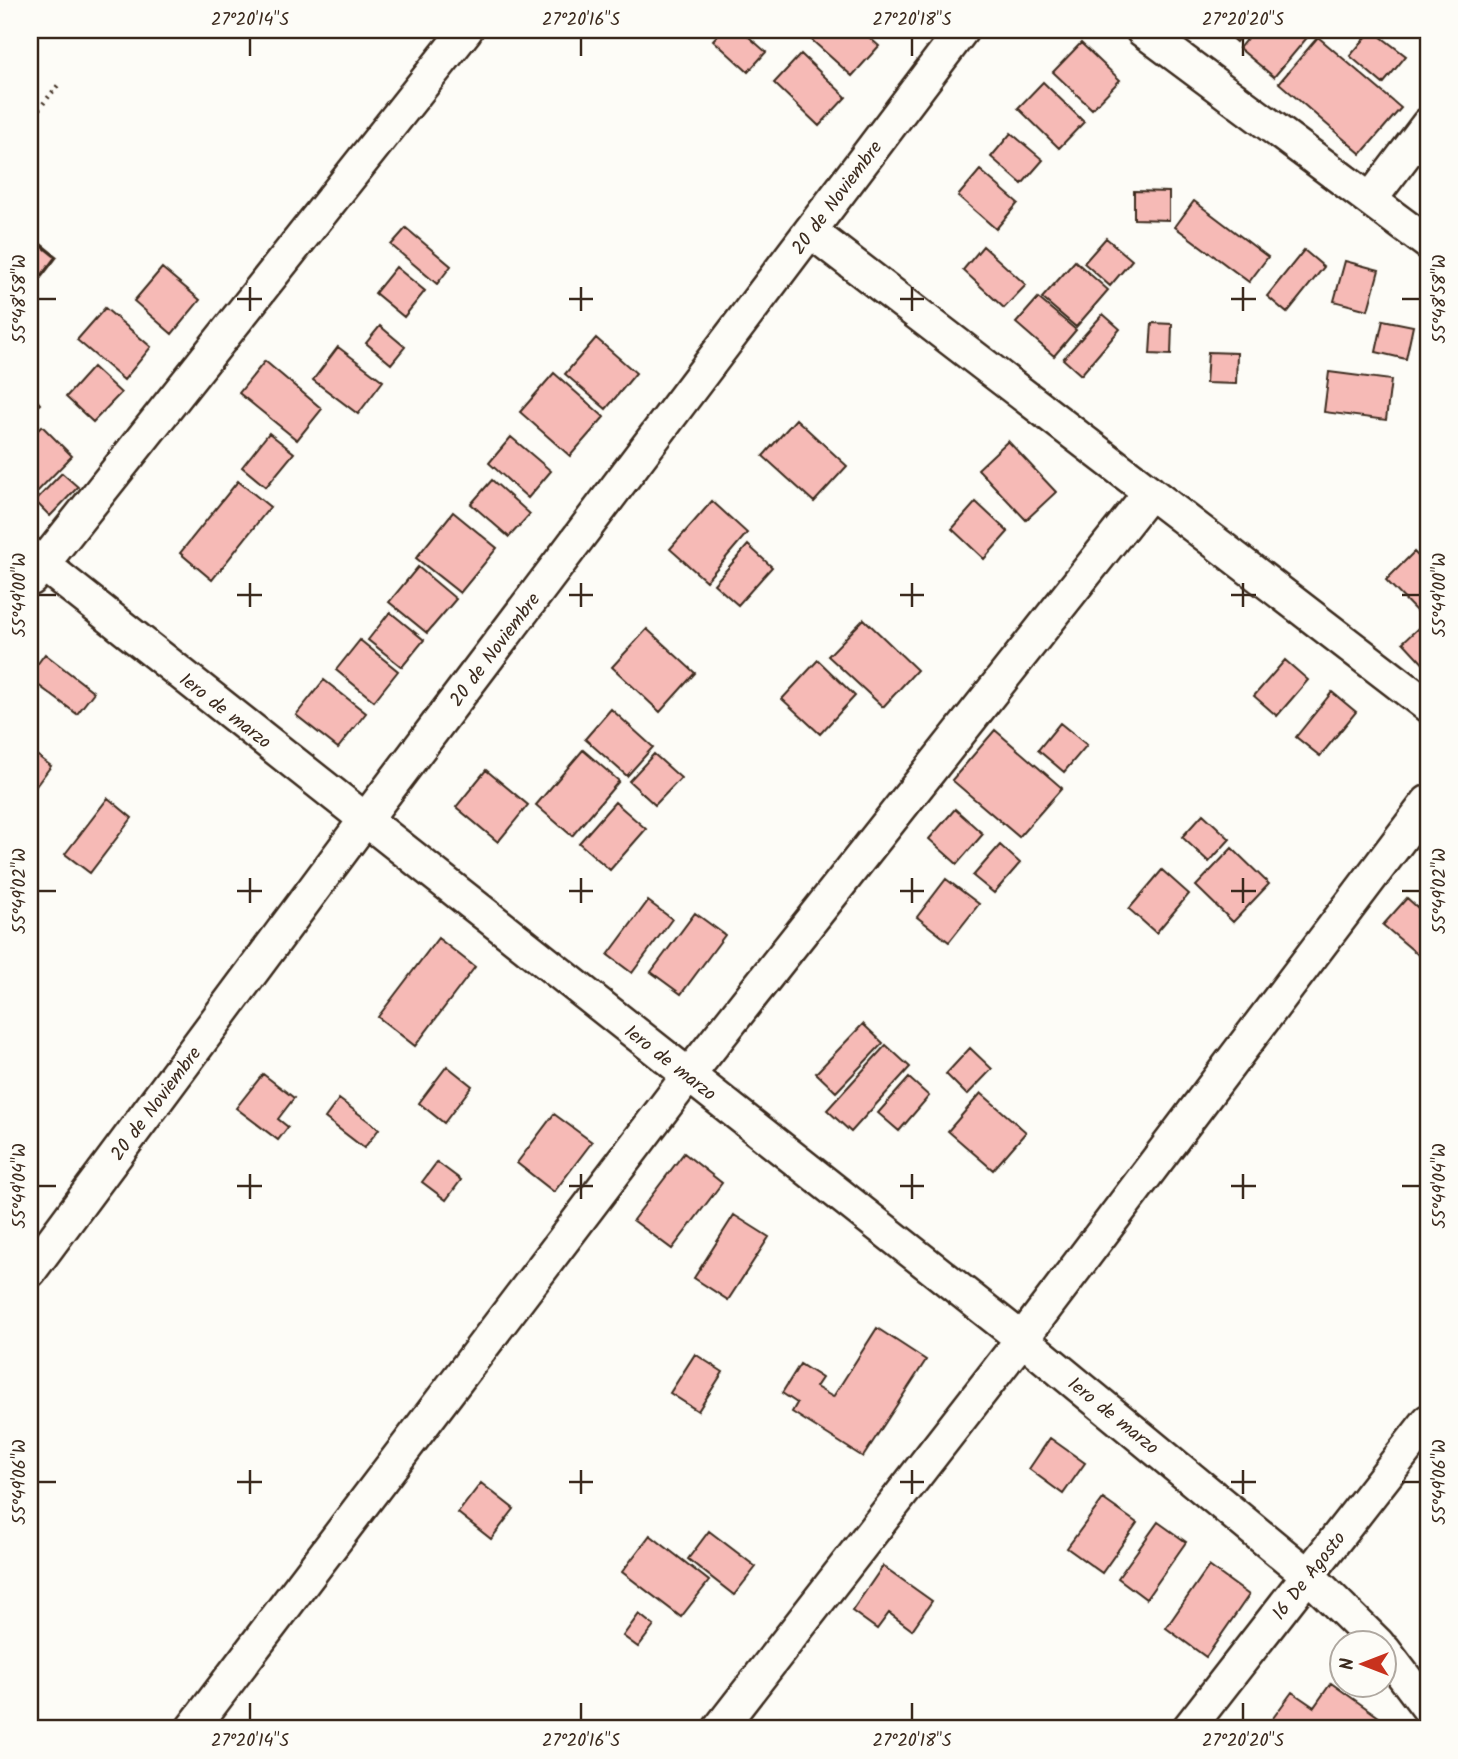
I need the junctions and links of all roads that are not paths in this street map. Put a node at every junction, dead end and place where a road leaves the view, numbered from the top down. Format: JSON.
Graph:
{"nodes":[{"id":1,"x":466,"y":30,"type":"edge"},
{"id":2,"x":962,"y":30,"type":"edge"},
{"id":3,"x":1142,"y":30,"type":"edge"},
{"id":4,"x":1428,"y":124,"type":"edge"},
{"id":5,"x":1371,"y":199,"type":"junction"},
{"id":6,"x":810,"y":231,"type":"junction"},
{"id":7,"x":1428,"y":243,"type":"edge"},
{"id":8,"x":1150,"y":492,"type":"junction"},
{"id":9,"x":34,"y":566,"type":"edge"},
{"id":10,"x":1428,"y":706,"type":"edge"},
{"id":11,"x":1428,"y":802,"type":"edge"},
{"id":12,"x":365,"y":820,"type":"junction"},
{"id":13,"x":688,"y":1076,"type":"junction"},
{"id":14,"x":30,"y":1271,"type":"edge"},
{"id":15,"x":1022,"y":1339,"type":"junction"},
{"id":16,"x":1428,"y":1421,"type":"edge"},
{"id":17,"x":1308,"y":1575,"type":"junction"},
{"id":18,"x":1365,"y":1630,"type":"edge"},
{"id":19,"x":1398,"y":1669,"type":"edge"},
{"id":20,"x":1428,"y":1709,"type":"edge"},
{"id":21,"x":192,"y":1729,"type":"edge"},
{"id":22,"x":719,"y":1729,"type":"edge"},
{"id":23,"x":1188,"y":1729,"type":"edge"}],
"edges":[{"from":1,"to":9,"type":"street"},
{"from":2,"to":6,"type":"street","name":"20 de Noviembre"},
{"from":3,"to":5,"type":"street"},
{"from":4,"to":5,"type":"street"},
{"from":5,"to":7,"type":"street"},
{"from":6,"to":8,"type":"street"},
{"from":6,"to":12,"type":"street","name":"20 de Noviembre"},
{"from":8,"to":10,"type":"street"},
{"from":8,"to":13,"type":"street"},
{"from":9,"to":12,"type":"street","name":"1ero de marzo"},
{"from":11,"to":15,"type":"street"},
{"from":12,"to":13,"type":"street","name":"1ero de marzo"},
{"from":12,"to":14,"type":"street","name":"20 de Noviembre"},
{"from":13,"to":15,"type":"street","name":"1ero de marzo"},
{"from":13,"to":21,"type":"street"},
{"from":15,"to":17,"type":"street","name":"1ero de marzo"},
{"from":15,"to":22,"type":"street"},
{"from":16,"to":17,"type":"street","name":"16 De Agosto"},
{"from":17,"to":18,"type":"street"},
{"from":17,"to":23,"type":"street","name":"16 De Agosto"},
{"from":19,"to":20,"type":"street"}]}
